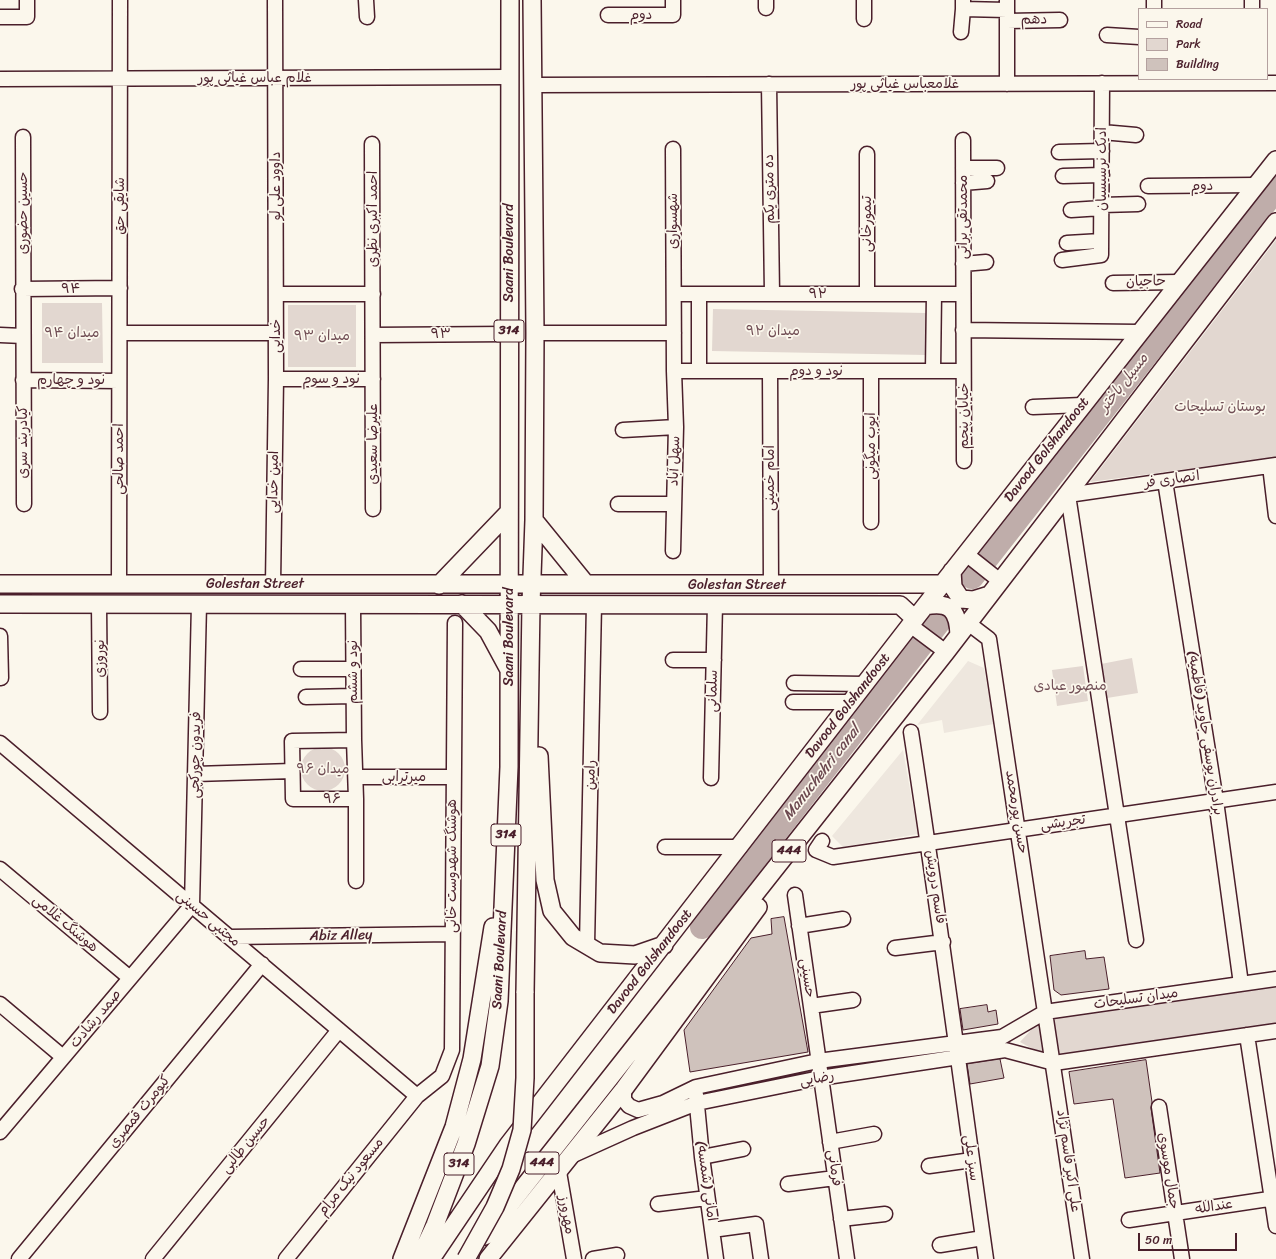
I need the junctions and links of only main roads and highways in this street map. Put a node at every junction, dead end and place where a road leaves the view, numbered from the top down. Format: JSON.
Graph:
{"nodes":[{"id":1,"x":510,"y":0,"type":"edge"},
{"id":2,"x":532,"y":0,"type":"edge"},
{"id":3,"x":510,"y":77,"type":"junction"},
{"id":4,"x":534,"y":85,"type":"junction"},
{"id":5,"x":1276,"y":160,"type":"edge"},
{"id":6,"x":1276,"y":222,"type":"edge"},
{"id":7,"x":509,"y":512,"type":"junction"},
{"id":8,"x":534,"y":520,"type":"junction"},
{"id":9,"x":947,"y":578,"type":"junction"},
{"id":10,"x":0,"y":584,"type":"edge"},
{"id":11,"x":439,"y":584,"type":"junction"},
{"id":12,"x":509,"y":584,"type":"junction"},
{"id":13,"x":532,"y":584,"type":"junction"},
{"id":14,"x":586,"y":584,"type":"junction"},
{"id":15,"x":909,"y":584,"type":"junction"},
{"id":16,"x":989,"y":595,"type":"junction"},
{"id":17,"x":0,"y":604,"type":"edge"},
{"id":18,"x":462,"y":604,"type":"junction"},
{"id":19,"x":509,"y":604,"type":"junction"},
{"id":20,"x":531,"y":604,"type":"junction"},
{"id":21,"x":900,"y":605,"type":"junction"},
{"id":22,"x":917,"y":617,"type":"junction"},
{"id":23,"x":964,"y":629,"type":"junction"},
{"id":24,"x":509,"y":670,"type":"junction"},
{"id":25,"x":530,"y":685,"type":"junction"},
{"id":26,"x":906,"y":702,"type":"junction"},
{"id":27,"x":505,"y":842,"type":"junction"},
{"id":28,"x":664,"y":945,"type":"junction"},
{"id":29,"x":402,"y":1259,"type":"edge"},
{"id":30,"x":419,"y":1259,"type":"edge"},
{"id":31,"x":431,"y":1259,"type":"edge"},
{"id":32,"x":466,"y":1259,"type":"edge"},
{"id":33,"x":488,"y":1259,"type":"edge"}],
"edges":[{"from":1,"to":3,"type":"main road","name":"Saani Boulevard","number":"314"},
{"from":2,"to":4,"type":"main road","name":"Saani Boulevard","number":"314"},
{"from":3,"to":4,"type":"main road"},
{"from":3,"to":7,"type":"main road","name":"Saani Boulevard","number":"314"},
{"from":4,"to":8,"type":"main road","name":"Saani Boulevard","number":"314"},
{"from":5,"to":9,"type":"main road","name":"Davood Golshandoost","number":"444"},
{"from":6,"to":16,"type":"main road","number":"444"},
{"from":7,"to":11,"type":"main road"},
{"from":7,"to":12,"type":"main road","name":"Saani Boulevard","number":"314"},
{"from":8,"to":13,"type":"main road","name":"Saani Boulevard","number":"314"},
{"from":8,"to":14,"type":"main road"},
{"from":9,"to":15,"type":"main road","name":"Golestan Street"},
{"from":9,"to":16,"type":"main road"},
{"from":9,"to":22,"type":"main road","name":"Davood Golshandoost","number":"444"},
{"from":10,"to":11,"type":"main road","name":"Golestan Street"},
{"from":11,"to":12,"type":"main road","name":"Golestan Street"},
{"from":12,"to":13,"type":"main road","name":"Golestan Street"},
{"from":12,"to":19,"type":"main road","name":"Saani Boulevard","number":"314"},
{"from":13,"to":14,"type":"main road","name":"Golestan Street"},
{"from":13,"to":20,"type":"main road","name":"Saani Boulevard","number":"314"},
{"from":14,"to":15,"type":"main road","name":"Golestan Street"},
{"from":15,"to":21,"type":"main road"},
{"from":16,"to":23,"type":"main road","number":"444"},
{"from":17,"to":18,"type":"main road","name":"Golestan Street"},
{"from":18,"to":19,"type":"main road","name":"Golestan Street"},
{"from":18,"to":24,"type":"main road"},
{"from":19,"to":20,"type":"main road","name":"Golestan Street"},
{"from":19,"to":24,"type":"main road","name":"Saani Boulevard","number":"314"},
{"from":20,"to":21,"type":"main road","name":"Golestan Street"},
{"from":20,"to":25,"type":"main road","name":"Saani Boulevard","number":"314"},
{"from":21,"to":22,"type":"main road"},
{"from":22,"to":23,"type":"main road"},
{"from":22,"to":28,"type":"main road","name":"Davood Golshandoost","number":"444"},
{"from":23,"to":26,"type":"main road","number":"444"},
{"from":24,"to":27,"type":"main road","name":"Saani Boulevard","number":"314"},
{"from":25,"to":28,"type":"main road"},
{"from":25,"to":32,"type":"main road","name":"Saani Boulevard","number":"314","bridge":true},
{"from":26,"to":32,"type":"main road","number":"444","bridge":true},
{"from":26,"to":33,"type":"main road"},
{"from":27,"to":29,"type":"main road"},
{"from":27,"to":30,"type":"main road","name":"Saani Boulevard","number":"314"},
{"from":28,"to":31,"type":"main road","name":"Davood Golshandoost","number":"444"}]}
